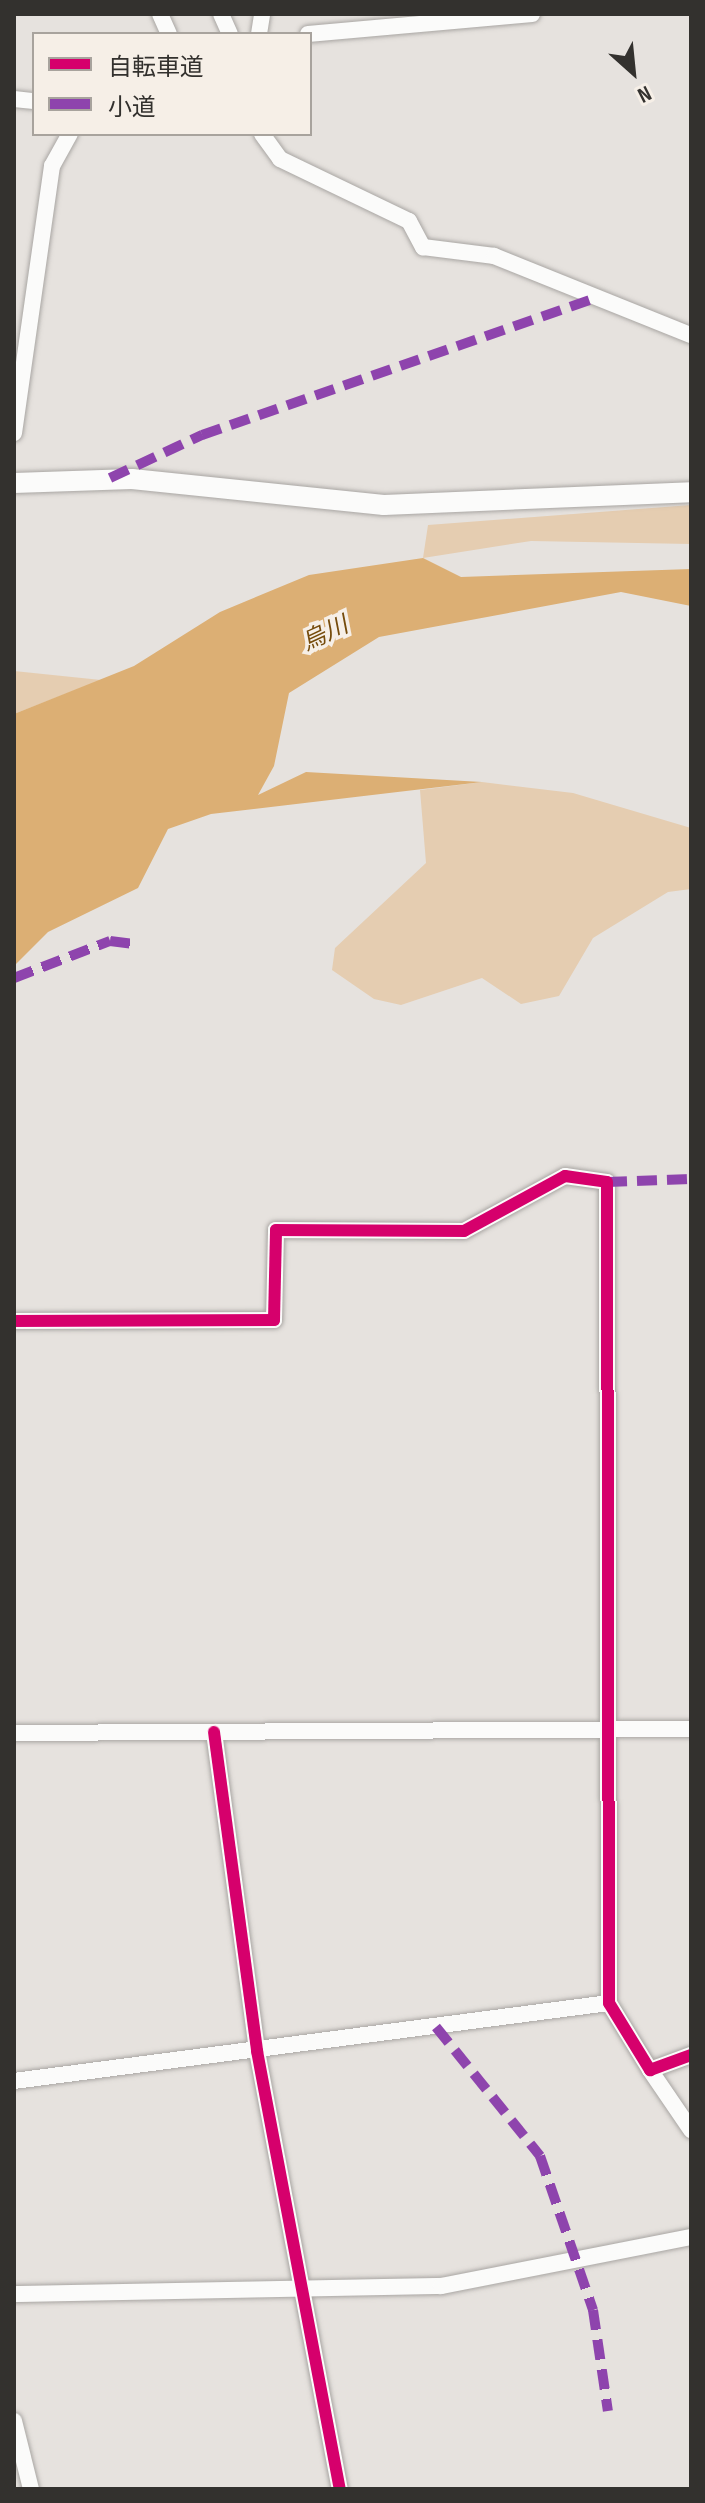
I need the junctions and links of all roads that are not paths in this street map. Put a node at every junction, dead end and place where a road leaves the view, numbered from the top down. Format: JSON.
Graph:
{"nodes":[{"id":1,"x":532,"y":14,"type":"edge"},
{"id":2,"x":312,"y":34,"type":"edge"},
{"id":3,"x":69,"y":136,"type":"edge"},
{"id":4,"x":263,"y":136,"type":"edge"},
{"id":5,"x":691,"y":335,"type":"edge"},
{"id":6,"x":14,"y":433,"type":"edge"},
{"id":7,"x":14,"y":483,"type":"edge"},
{"id":8,"x":691,"y":492,"type":"edge"},
{"id":9,"x":14,"y":1321,"type":"edge"},
{"id":10,"x":691,"y":1729,"type":"edge"},
{"id":11,"x":609,"y":1731,"type":"junction"},
{"id":12,"x":214,"y":1732,"type":"junction"},
{"id":13,"x":14,"y":1733,"type":"edge"},
{"id":14,"x":609,"y":2003,"type":"junction"},
{"id":15,"x":257,"y":2051,"type":"junction"},
{"id":16,"x":691,"y":2055,"type":"edge"},
{"id":17,"x":650,"y":2070,"type":"junction"},
{"id":18,"x":14,"y":2081,"type":"edge"},
{"id":19,"x":691,"y":2130,"type":"edge"},
{"id":20,"x":691,"y":2237,"type":"edge"},
{"id":21,"x":302,"y":2287,"type":"junction"},
{"id":22,"x":14,"y":2294,"type":"edge"},
{"id":23,"x":14,"y":2421,"type":"edge"},
{"id":24,"x":31,"y":2489,"type":"edge"},
{"id":25,"x":340,"y":2489,"type":"edge"}],
"edges":[{"from":1,"to":2,"type":"street"},
{"from":3,"to":6,"type":"street"},
{"from":4,"to":5,"type":"street"},
{"from":7,"to":8,"type":"street"},
{"from":9,"to":11,"type":"street"},
{"from":10,"to":11,"type":"street"},
{"from":11,"to":12,"type":"street"},
{"from":11,"to":14,"type":"street"},
{"from":12,"to":13,"type":"street"},
{"from":12,"to":15,"type":"street"},
{"from":14,"to":15,"type":"street"},
{"from":14,"to":17,"type":"street"},
{"from":15,"to":18,"type":"street"},
{"from":15,"to":21,"type":"street"},
{"from":16,"to":17,"type":"street"},
{"from":17,"to":19,"type":"street"},
{"from":20,"to":21,"type":"street"},
{"from":21,"to":22,"type":"street"},
{"from":21,"to":25,"type":"street"},
{"from":23,"to":24,"type":"street"}]}
